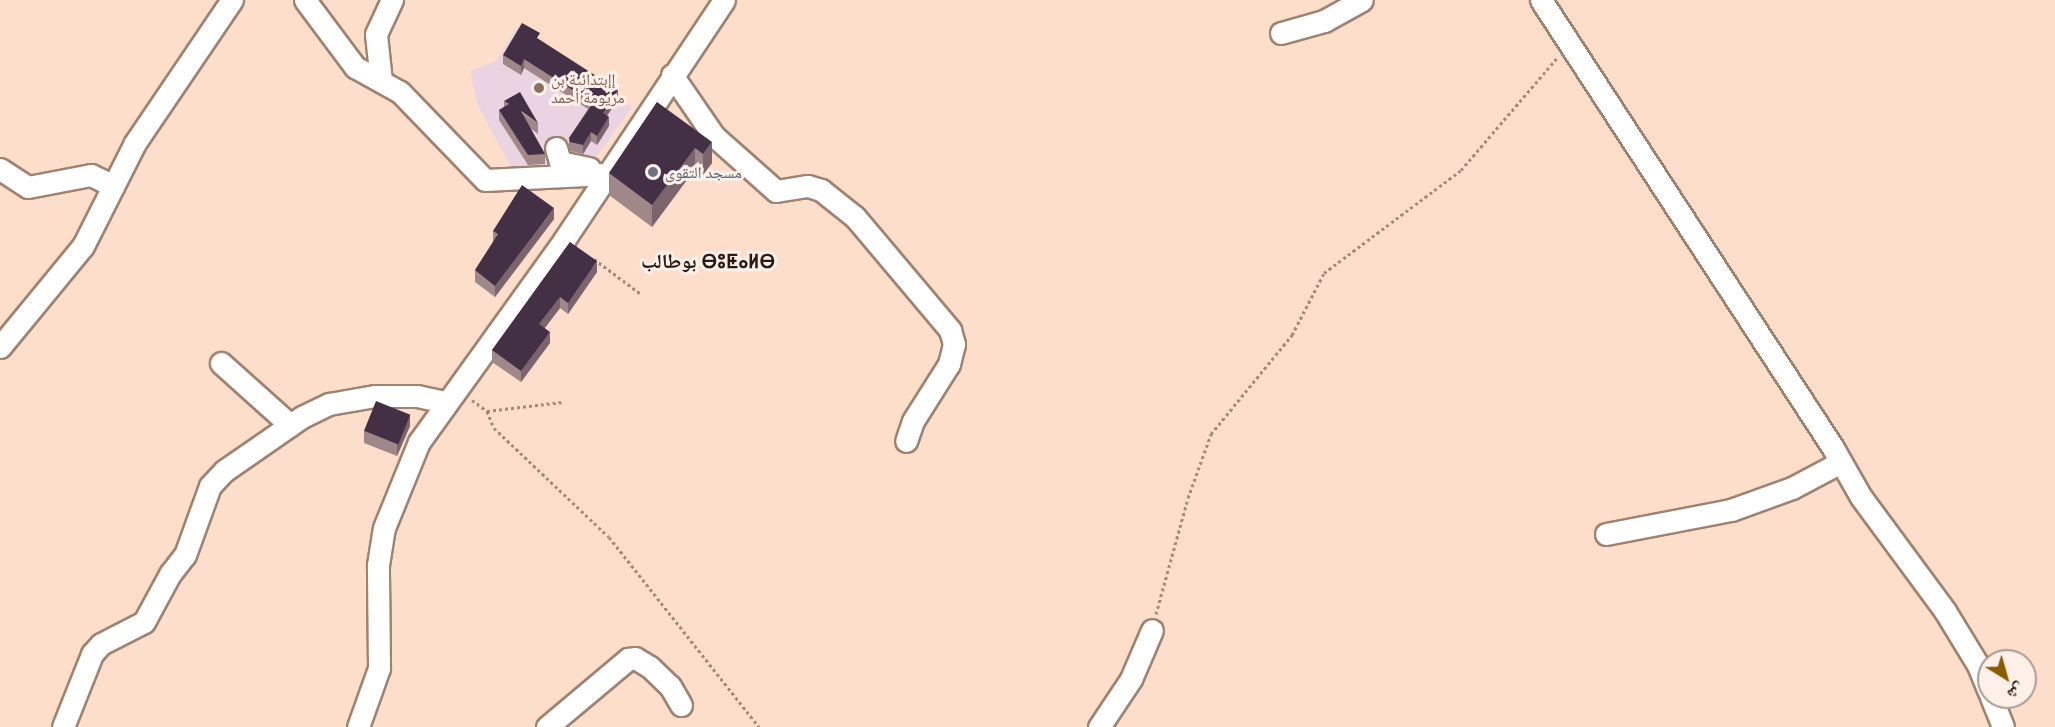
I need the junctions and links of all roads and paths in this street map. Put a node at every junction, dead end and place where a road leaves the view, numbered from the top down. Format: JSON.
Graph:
{"nodes":[{"id":1,"x":232,"y":0,"type":"edge"},
{"id":2,"x":305,"y":0,"type":"edge"},
{"id":3,"x":392,"y":0,"type":"edge"},
{"id":4,"x":724,"y":0,"type":"edge"},
{"id":5,"x":1362,"y":0,"type":"edge"},
{"id":6,"x":1541,"y":0,"type":"edge"},
{"id":7,"x":1281,"y":33,"type":"dead end"},
{"id":8,"x":1569,"y":44,"type":"junction"},
{"id":9,"x":672,"y":75,"type":"junction"},
{"id":10,"x":381,"y":81,"type":"junction"},
{"id":11,"x":556,"y":147,"type":"dead end"},
{"id":12,"x":0,"y":169,"type":"edge"},
{"id":13,"x":601,"y":175,"type":"junction"},
{"id":14,"x":114,"y":186,"type":"junction"},
{"id":15,"x":566,"y":238,"type":"junction"},
{"id":16,"x":641,"y":294,"type":"dead end"},
{"id":17,"x":0,"y":347,"type":"edge"},
{"id":18,"x":221,"y":363,"type":"dead end"},
{"id":19,"x":452,"y":396,"type":"junction"},
{"id":20,"x":562,"y":402,"type":"dead end"},
{"id":21,"x":488,"y":411,"type":"junction"},
{"id":22,"x":290,"y":425,"type":"junction"},
{"id":23,"x":906,"y":441,"type":"dead end"},
{"id":24,"x":1841,"y":462,"type":"junction"},
{"id":25,"x":1606,"y":534,"type":"dead end"},
{"id":26,"x":1152,"y":630,"type":"joint"},
{"id":27,"x":1977,"y":664,"type":"edge"},
{"id":28,"x":681,"y":705,"type":"dead end"},
{"id":29,"x":1996,"y":709,"type":"edge"},
{"id":30,"x":65,"y":726,"type":"edge"},
{"id":31,"x":358,"y":727,"type":"edge"},
{"id":32,"x":547,"y":727,"type":"edge"},
{"id":33,"x":759,"y":727,"type":"edge"},
{"id":34,"x":1099,"y":727,"type":"edge"},
{"id":35,"x":2003,"y":727,"type":"edge"}],
"edges":[{"from":1,"to":14,"type":"street"},
{"from":2,"to":10,"type":"street"},
{"from":3,"to":10,"type":"street"},
{"from":4,"to":9,"type":"street"},
{"from":5,"to":7,"type":"street"},
{"from":6,"to":8,"type":"street"},
{"from":8,"to":24,"type":"street"},
{"from":8,"to":26,"type":"path"},
{"from":9,"to":13,"type":"street"},
{"from":9,"to":23,"type":"street"},
{"from":10,"to":13,"type":"street"},
{"from":11,"to":13,"type":"street"},
{"from":12,"to":14,"type":"street"},
{"from":13,"to":15,"type":"street"},
{"from":14,"to":17,"type":"street"},
{"from":15,"to":16,"type":"path"},
{"from":15,"to":19,"type":"street"},
{"from":18,"to":22,"type":"street"},
{"from":19,"to":21,"type":"path"},
{"from":19,"to":22,"type":"street"},
{"from":19,"to":31,"type":"street"},
{"from":20,"to":21,"type":"path"},
{"from":21,"to":33,"type":"path"},
{"from":22,"to":30,"type":"street"},
{"from":24,"to":25,"type":"street"},
{"from":24,"to":27,"type":"street"},
{"from":26,"to":34,"type":"street"},
{"from":28,"to":32,"type":"street"},
{"from":29,"to":35,"type":"street"}]}
